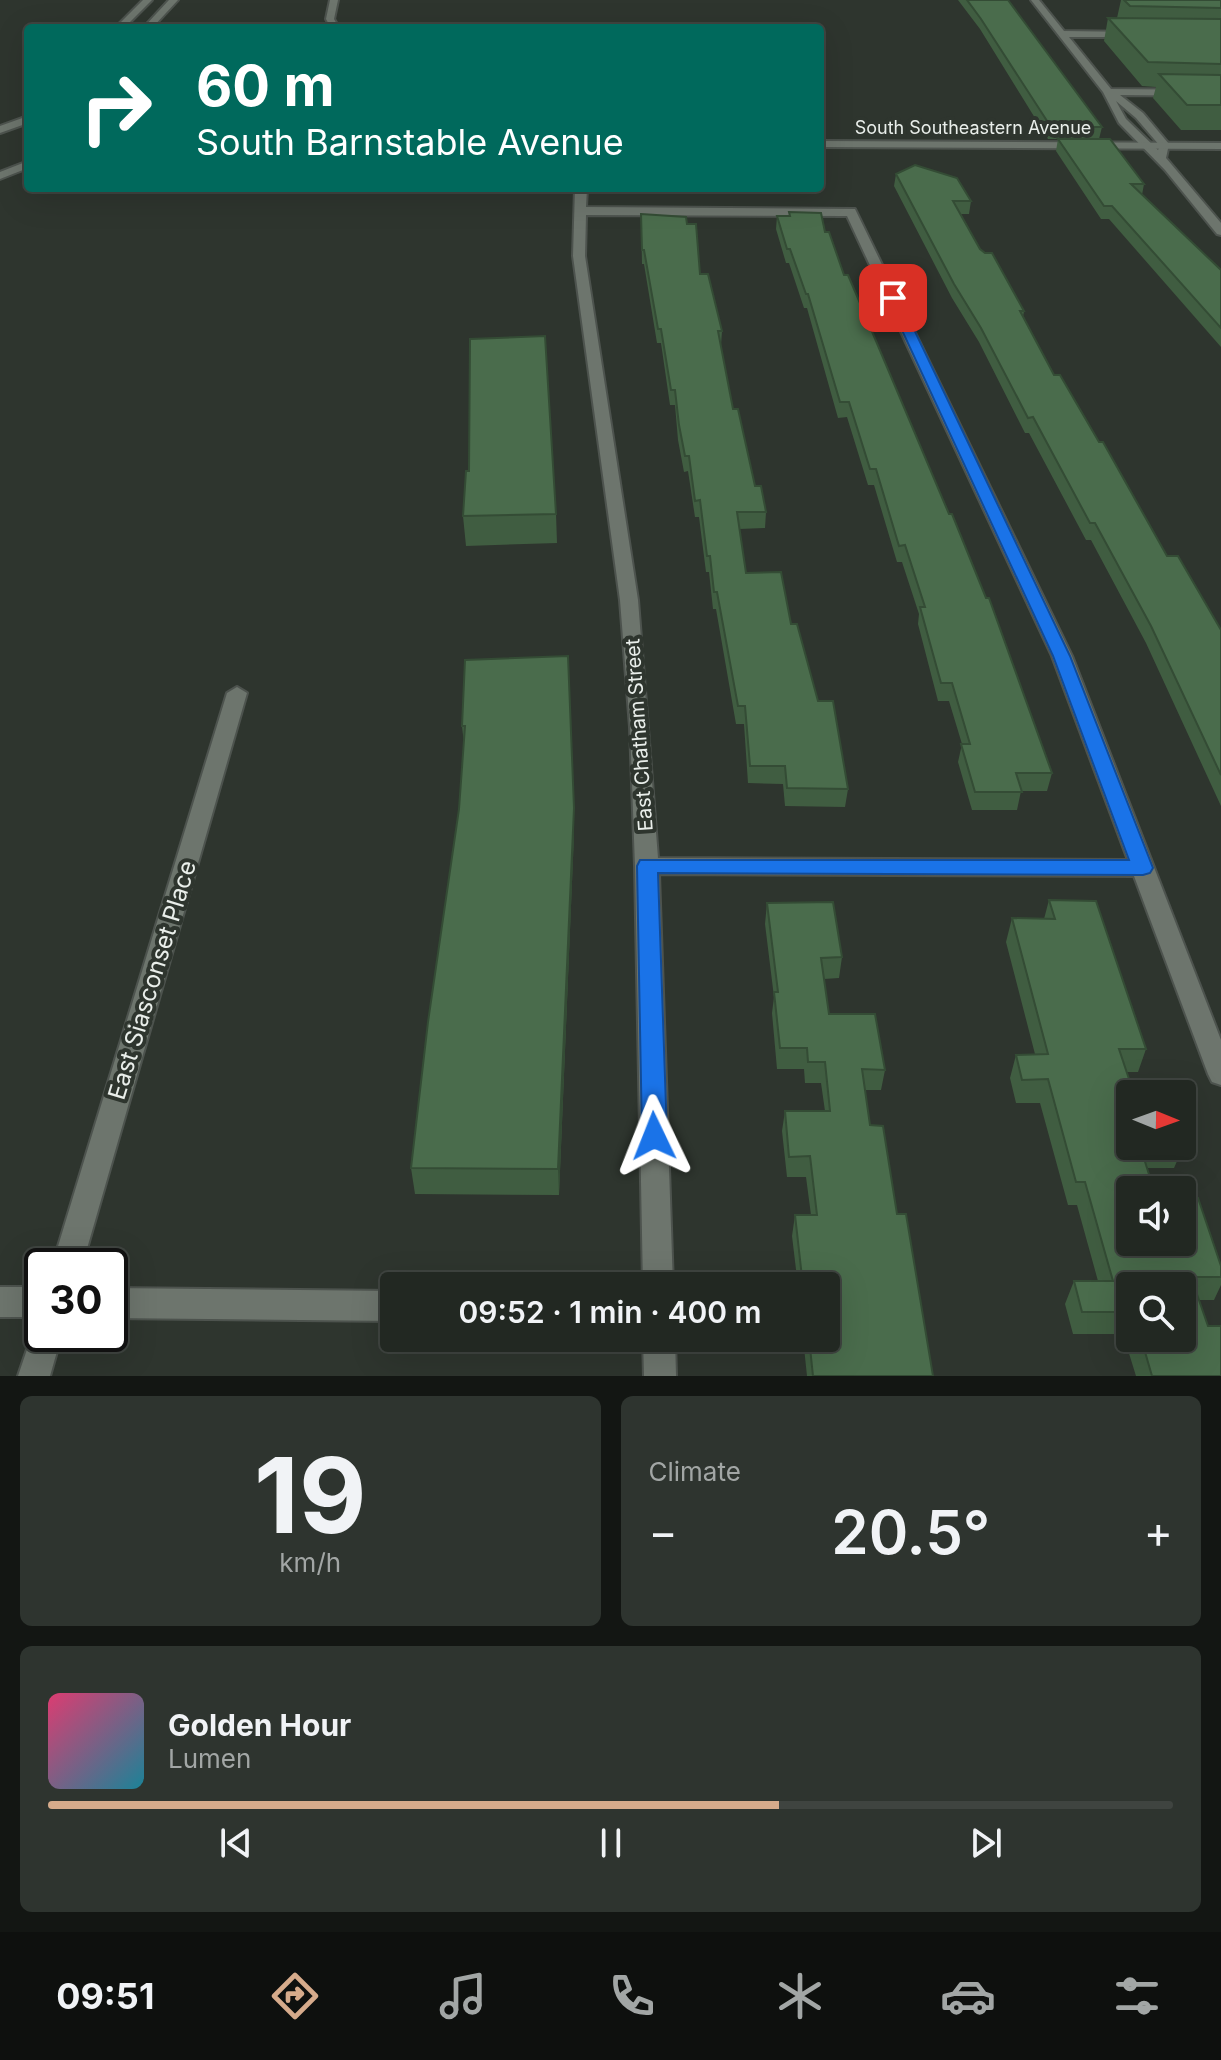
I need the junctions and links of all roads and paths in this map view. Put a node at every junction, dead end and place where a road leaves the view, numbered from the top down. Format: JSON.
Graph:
{"nodes":[{"id":1,"x":148,"y":0,"type":"edge"},
{"id":2,"x":174,"y":0,"type":"edge"},
{"id":3,"x":334,"y":0,"type":"edge"},
{"id":4,"x":1035,"y":0,"type":"edge"},
{"id":5,"x":123,"y":24,"type":"edge"},
{"id":6,"x":151,"y":24,"type":"edge"},
{"id":7,"x":333,"y":24,"type":"edge"},
{"id":8,"x":1060,"y":34,"type":"junction"},
{"id":9,"x":1148,"y":34,"type":"edge"},
{"id":10,"x":1108,"y":92,"type":"junction"},
{"id":11,"x":1221,"y":93,"type":"edge"},
{"id":12,"x":24,"y":121,"type":"edge"},
{"id":13,"x":24,"y":128,"type":"edge"},
{"id":14,"x":0,"y":130,"type":"edge"},
{"id":15,"x":824,"y":144,"type":"edge"},
{"id":16,"x":1144,"y":146,"type":"junction"},
{"id":17,"x":1221,"y":146,"type":"edge"},
{"id":18,"x":1163,"y":152,"type":"junction"},
{"id":19,"x":824,"y":157,"type":"edge"},
{"id":20,"x":1221,"y":158,"type":"edge"},
{"id":21,"x":24,"y":163,"type":"edge"},
{"id":22,"x":0,"y":165,"type":"edge"},
{"id":23,"x":24,"y":165,"type":"edge"},
{"id":24,"x":0,"y":176,"type":"edge"},
{"id":25,"x":581,"y":192,"type":"edge"},
{"id":26,"x":580,"y":211,"type":"junction"},
{"id":27,"x":1215,"y":218,"type":"edge"},
{"id":28,"x":1221,"y":231,"type":"edge"},
{"id":29,"x":237,"y":693,"type":"dead end"},
{"id":30,"x":647,"y":866,"type":"junction"},
{"id":31,"x":1143,"y":868,"type":"junction"},
{"id":32,"x":1221,"y":1074,"type":"edge"},
{"id":33,"x":72,"y":1248,"type":"edge"},
{"id":34,"x":658,"y":1272,"type":"edge"},
{"id":35,"x":0,"y":1302,"type":"edge"},
{"id":36,"x":24,"y":1302,"type":"edge"},
{"id":37,"x":128,"y":1303,"type":"edge"},
{"id":38,"x":380,"y":1306,"type":"edge"},
{"id":39,"x":41,"y":1352,"type":"edge"},
{"id":40,"x":659,"y":1352,"type":"edge"},
{"id":41,"x":34,"y":1376,"type":"edge"},
{"id":42,"x":660,"y":1376,"type":"edge"}],
"edges":[{"from":1,"to":5,"type":"street"},
{"from":2,"to":6,"type":"street"},
{"from":3,"to":7,"type":"street"},
{"from":4,"to":8,"type":"street"},
{"from":8,"to":9,"type":"street"},
{"from":8,"to":10,"type":"street"},
{"from":10,"to":11,"type":"street"},
{"from":10,"to":16,"type":"street"},
{"from":10,"to":18,"type":"street"},
{"from":12,"to":14,"type":"street"},
{"from":13,"to":14,"type":"street"},
{"from":15,"to":16,"type":"street","name":"South Southeastern Avenue"},
{"from":16,"to":18,"type":"street"},
{"from":17,"to":18,"type":"street","name":"South Southeastern Avenue"},
{"from":18,"to":19,"type":"street","name":"South Southeastern Avenue"},
{"from":18,"to":20,"type":"street","name":"South Southeastern Avenue"},
{"from":18,"to":27,"type":"street"},
{"from":21,"to":22,"type":"street"},
{"from":23,"to":24,"type":"street"},
{"from":25,"to":26,"type":"street","name":"East Chatham Street"},
{"from":26,"to":30,"type":"street","name":"East Chatham Street"},
{"from":26,"to":31,"type":"street"},
{"from":27,"to":28,"type":"street"},
{"from":29,"to":33,"type":"street","name":"East Siasconset Place"},
{"from":30,"to":31,"type":"street"},
{"from":30,"to":34,"type":"street","name":"East Chatham Street"},
{"from":31,"to":32,"type":"street"},
{"from":35,"to":36,"type":"street"},
{"from":37,"to":38,"type":"street"},
{"from":39,"to":41,"type":"street"},
{"from":40,"to":42,"type":"street"}]}
